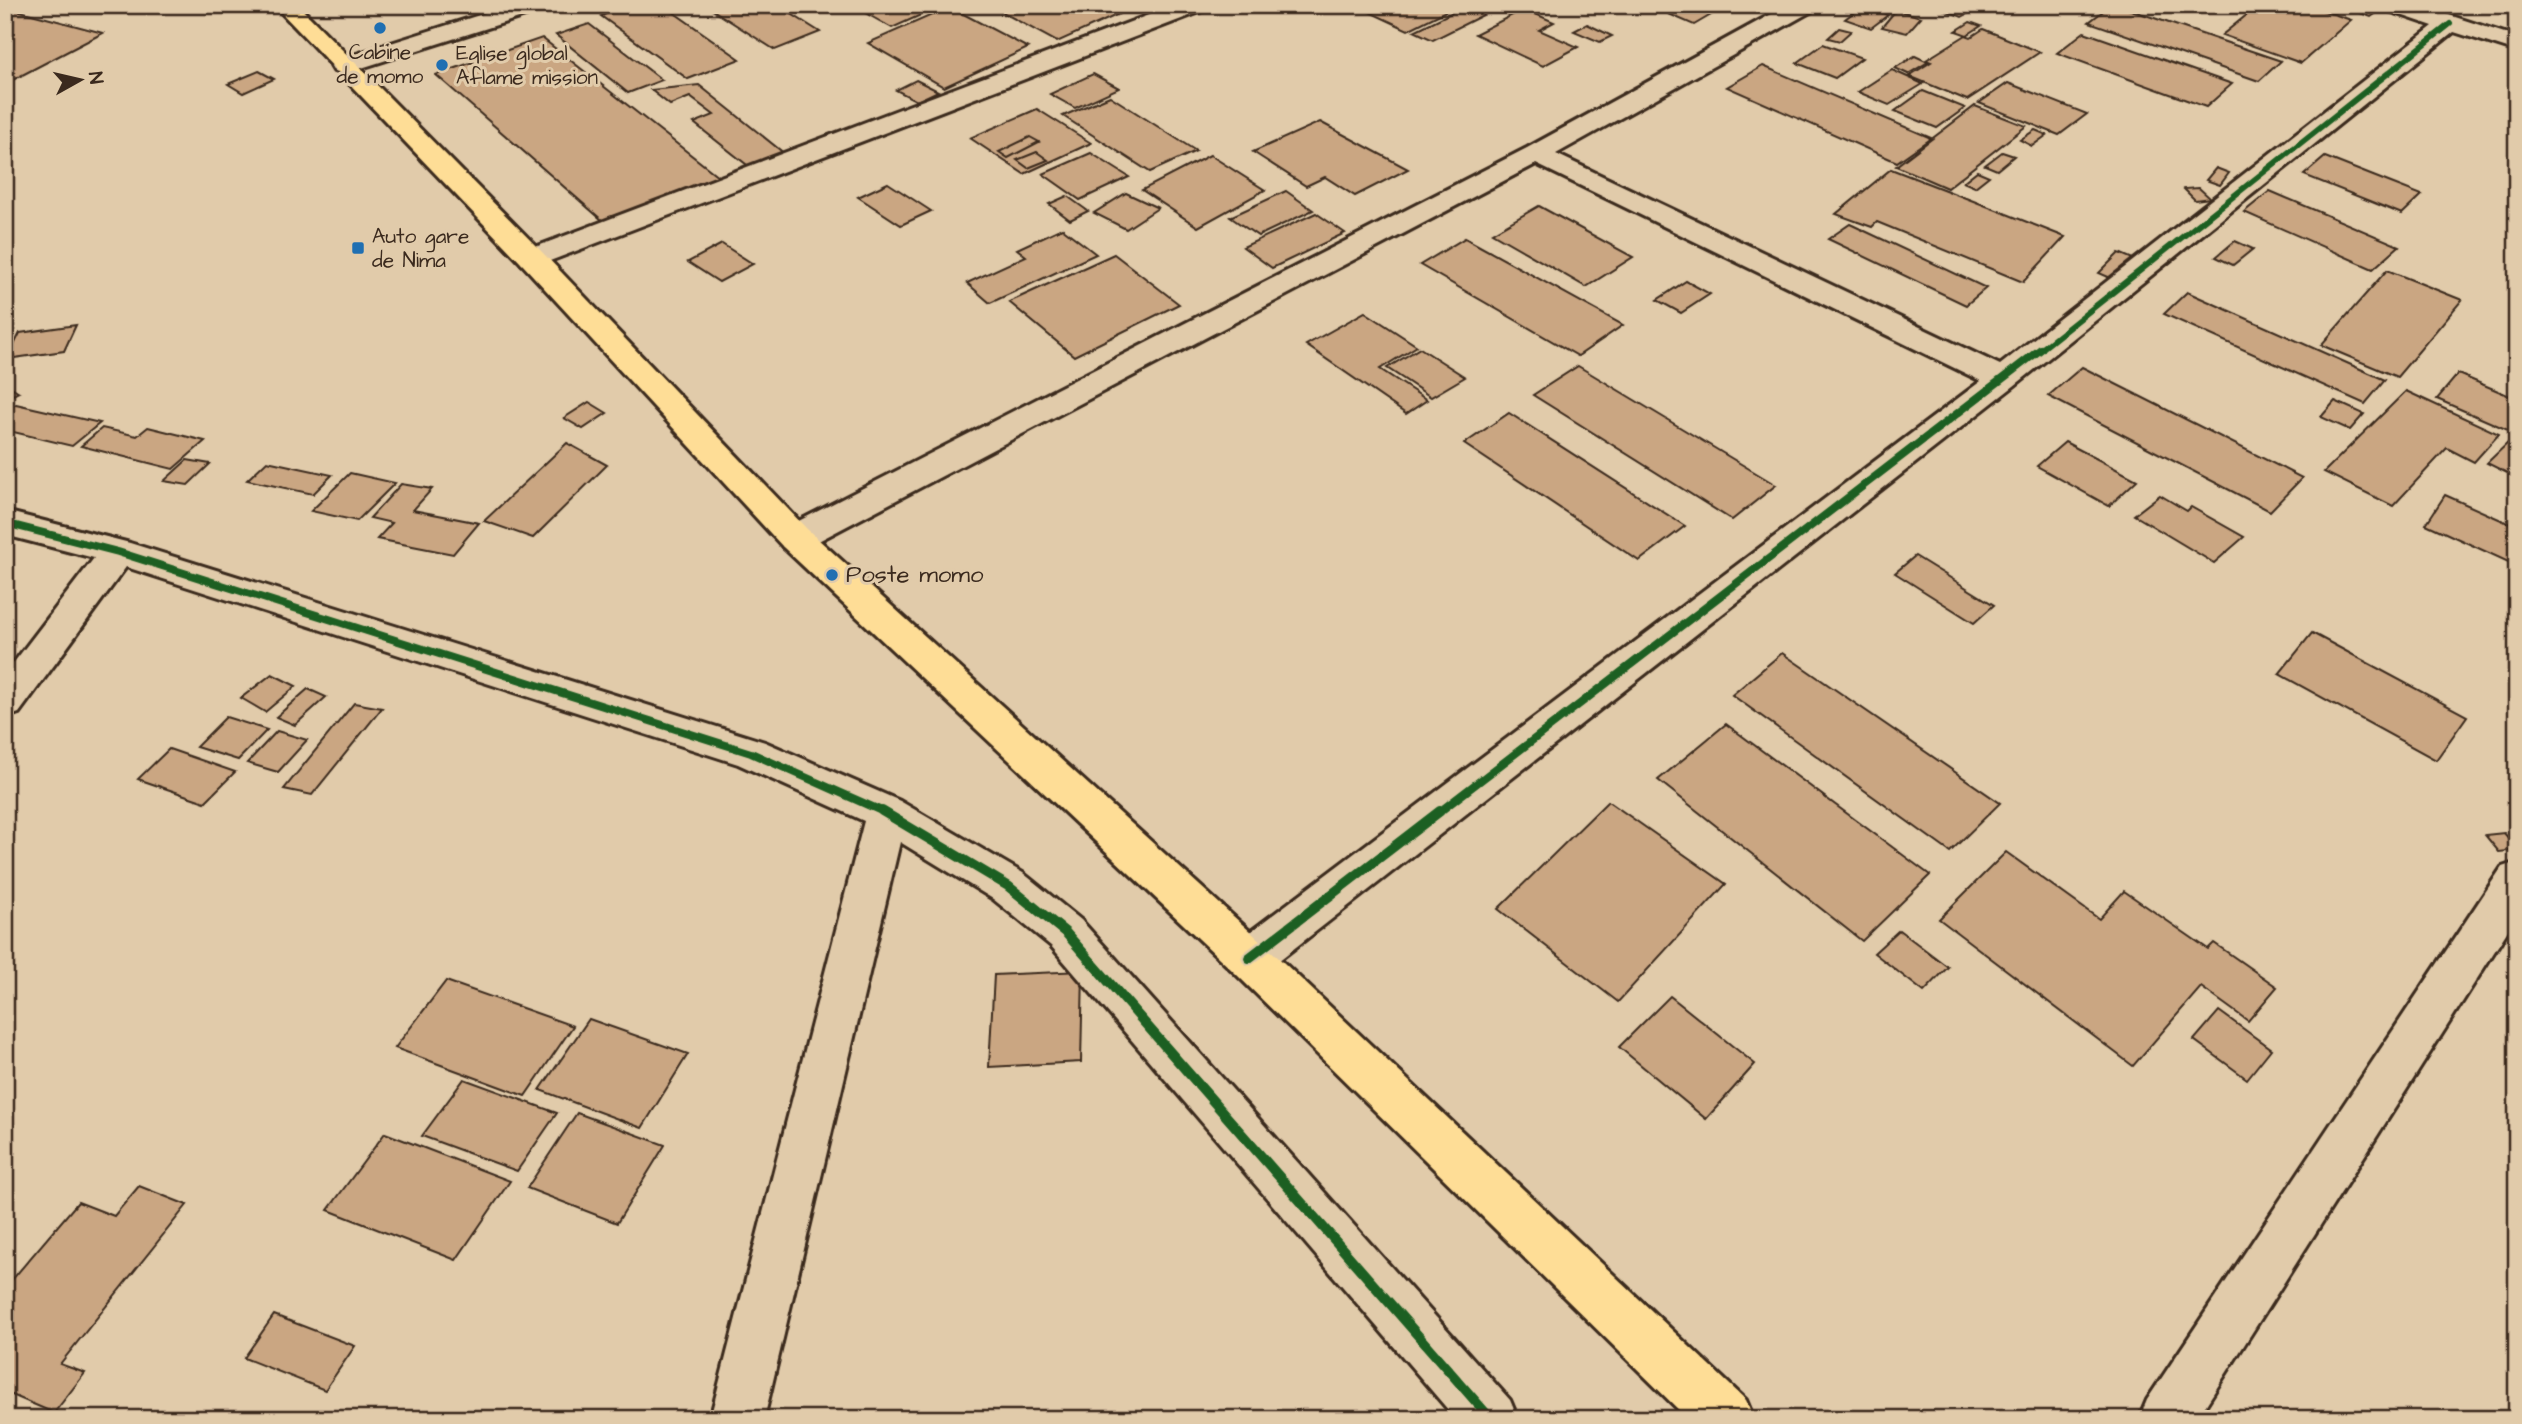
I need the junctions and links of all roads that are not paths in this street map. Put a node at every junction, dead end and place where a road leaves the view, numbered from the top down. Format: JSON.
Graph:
{"nodes":[{"id":1,"x":285,"y":5,"type":"edge"},
{"id":2,"x":536,"y":5,"type":"edge"},
{"id":3,"x":1197,"y":5,"type":"edge"},
{"id":4,"x":1806,"y":5,"type":"edge"},
{"id":5,"x":2394,"y":5,"type":"edge"},
{"id":6,"x":2450,"y":24,"type":"junction"},
{"id":7,"x":2517,"y":45,"type":"edge"},
{"id":8,"x":343,"y":66,"type":"junction"},
{"id":9,"x":1536,"y":155,"type":"junction"},
{"id":10,"x":532,"y":258,"type":"junction"},
{"id":11,"x":2003,"y":379,"type":"junction"},
{"id":12,"x":5,"y":523,"type":"edge"},
{"id":13,"x":795,"y":538,"type":"junction"},
{"id":14,"x":118,"y":552,"type":"junction"},
{"id":15,"x":5,"y":703,"type":"edge"},
{"id":16,"x":886,"y":813,"type":"junction"},
{"id":17,"x":2517,"y":880,"type":"edge"},
{"id":18,"x":1250,"y":958,"type":"junction"},
{"id":19,"x":737,"y":1419,"type":"edge"},
{"id":20,"x":1491,"y":1419,"type":"edge"},
{"id":21,"x":1727,"y":1419,"type":"edge"},
{"id":22,"x":2166,"y":1419,"type":"edge"}],
"edges":[{"from":1,"to":8,"type":"main road"},
{"from":2,"to":8,"type":"street"},
{"from":3,"to":10,"type":"street"},
{"from":4,"to":9,"type":"street"},
{"from":5,"to":6,"type":"street"},
{"from":6,"to":7,"type":"street"},
{"from":6,"to":11,"type":"street"},
{"from":8,"to":10,"type":"main road"},
{"from":9,"to":11,"type":"street"},
{"from":9,"to":13,"type":"street"},
{"from":10,"to":13,"type":"main road"},
{"from":11,"to":18,"type":"street"},
{"from":12,"to":14,"type":"street"},
{"from":13,"to":18,"type":"main road"},
{"from":14,"to":15,"type":"street"},
{"from":14,"to":16,"type":"street"},
{"from":16,"to":19,"type":"street"},
{"from":16,"to":20,"type":"street"},
{"from":17,"to":22,"type":"street"},
{"from":18,"to":21,"type":"main road"}]}
